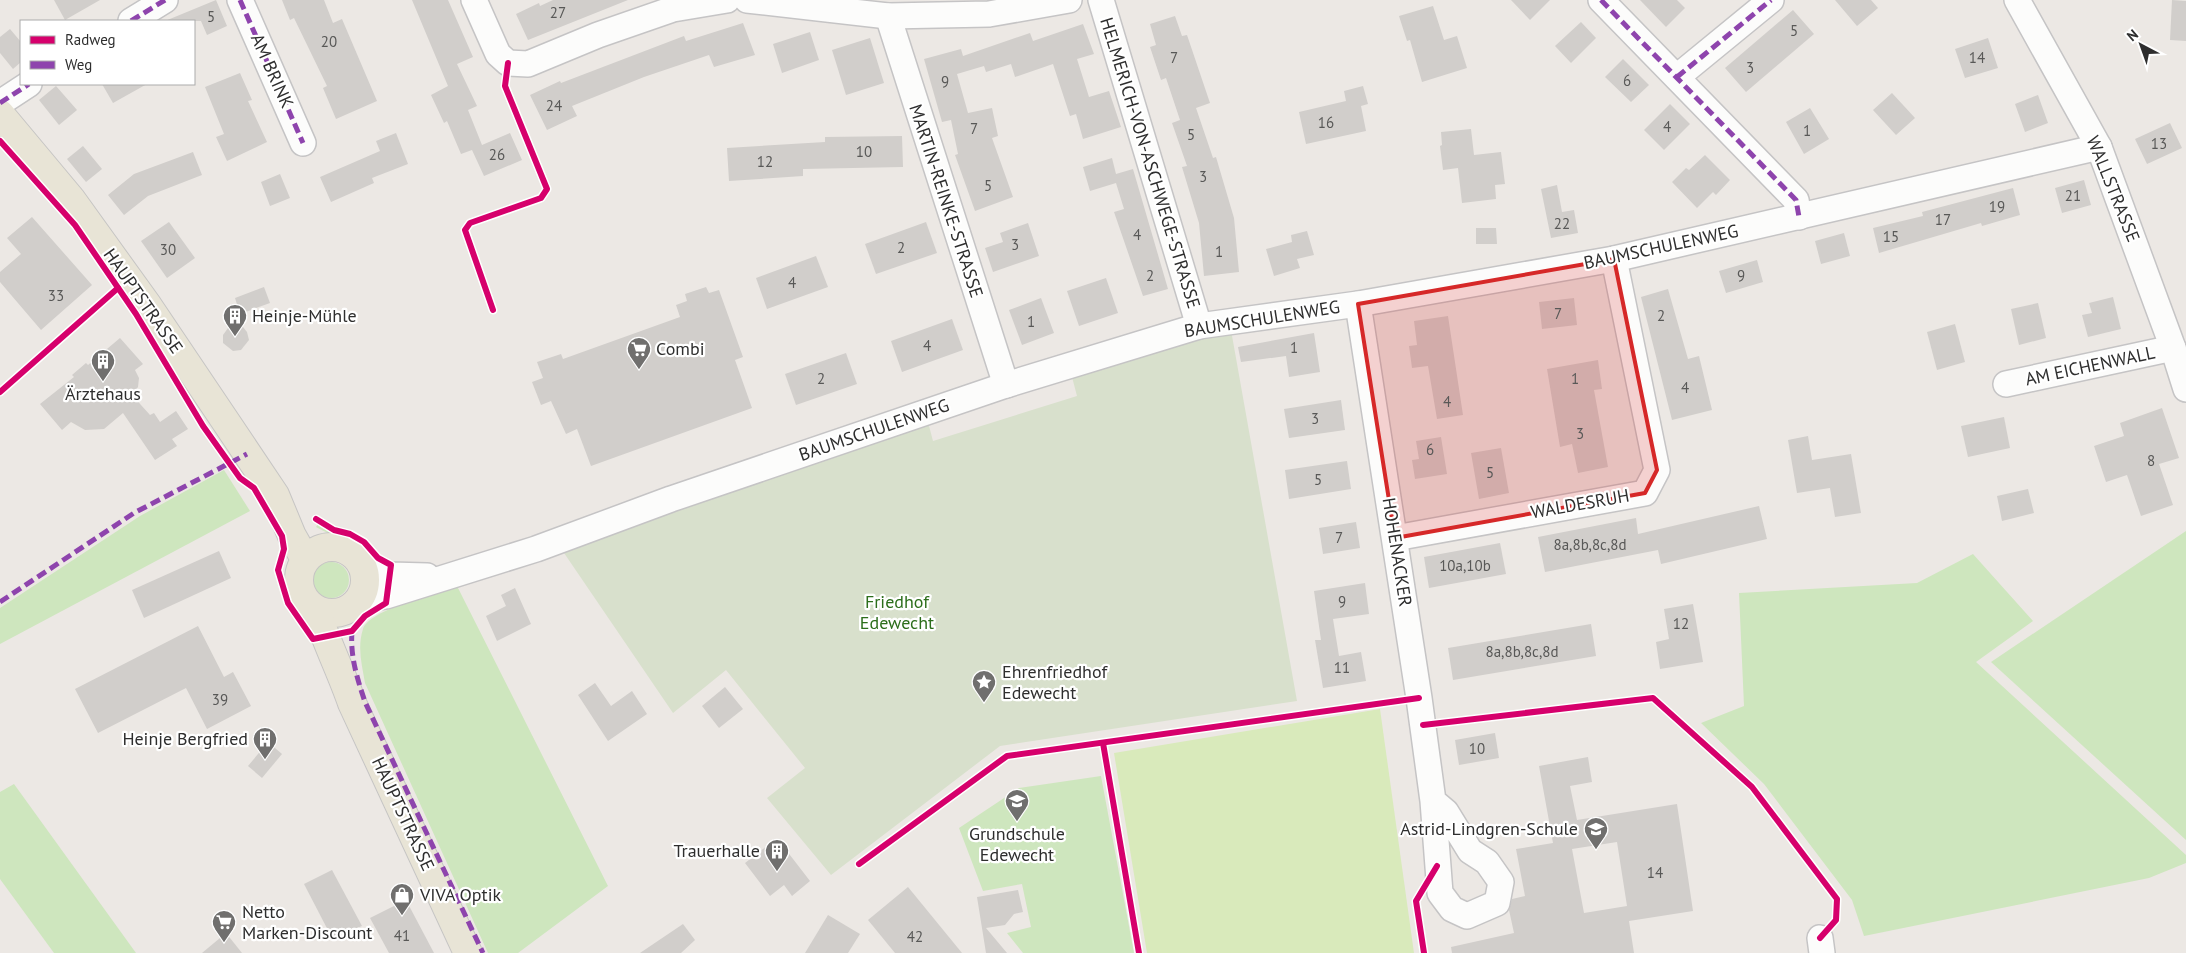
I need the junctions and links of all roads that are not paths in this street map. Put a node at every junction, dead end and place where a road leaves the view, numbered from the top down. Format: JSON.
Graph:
{"nodes":[{"id":1,"x":165,"y":0,"type":"edge"},
{"id":2,"x":240,"y":0,"type":"edge"},
{"id":3,"x":474,"y":0,"type":"edge"},
{"id":4,"x":727,"y":0,"type":"edge"},
{"id":5,"x":747,"y":0,"type":"edge"},
{"id":6,"x":1068,"y":0,"type":"edge"},
{"id":7,"x":1101,"y":0,"type":"edge"},
{"id":8,"x":1601,"y":0,"type":"edge"},
{"id":9,"x":1771,"y":0,"type":"edge"},
{"id":10,"x":2017,"y":0,"type":"edge"},
{"id":11,"x":888,"y":16,"type":"junction"},
{"id":12,"x":133,"y":20,"type":"edge"},
{"id":13,"x":1677,"y":78,"type":"junction"},
{"id":14,"x":27,"y":85,"type":"edge"},
{"id":15,"x":0,"y":103,"type":"edge"},
{"id":16,"x":0,"y":114,"type":"edge"},
{"id":17,"x":304,"y":143,"type":"dead end"},
{"id":18,"x":2099,"y":147,"type":"junction"},
{"id":19,"x":1799,"y":217,"type":"junction"},
{"id":20,"x":1614,"y":259,"type":"junction"},
{"id":21,"x":1358,"y":304,"type":"junction"},
{"id":22,"x":1199,"y":326,"type":"junction"},
{"id":23,"x":2173,"y":348,"type":"junction"},
{"id":24,"x":2006,"y":384,"type":"dead end"},
{"id":25,"x":1006,"y":385,"type":"junction"},
{"id":26,"x":2186,"y":390,"type":"edge"},
{"id":27,"x":1395,"y":538,"type":"junction"},
{"id":28,"x":314,"y":553,"type":"junction"},
{"id":29,"x":364,"y":572,"type":"junction"},
{"id":30,"x":449,"y":577,"type":"junction"},
{"id":31,"x":351,"y":605,"type":"junction"},
{"id":32,"x":316,"y":610,"type":"junction"},
{"id":33,"x":341,"y":673,"type":"junction"},
{"id":34,"x":1433,"y":801,"type":"dead end"},
{"id":35,"x":468,"y":953,"type":"edge"}],
"edges":[{"from":1,"to":12,"type":"street"},
{"from":2,"to":17,"type":"street","name":"AM BRINK"},
{"from":3,"to":4,"type":"street"},
{"from":5,"to":11,"type":"street"},
{"from":6,"to":11,"type":"street"},
{"from":7,"to":22,"type":"street","name":"HELMERICH-VON-ASCHWEGE-STRASSE"},
{"from":8,"to":13,"type":"street"},
{"from":9,"to":13,"type":"street"},
{"from":10,"to":18,"type":"street","name":"WALLSTRASSE"},
{"from":11,"to":25,"type":"street","name":"MARTIN-REINKE-STRASSE"},
{"from":13,"to":19,"type":"street"},
{"from":14,"to":15,"type":"street"},
{"from":16,"to":28,"type":"main road","name":"HAUPTSTRASSE"},
{"from":18,"to":19,"type":"street","name":"BAUMSCHULENWEG"},
{"from":18,"to":23,"type":"street","name":"WALLSTRASSE"},
{"from":19,"to":20,"type":"street","name":"BAUMSCHULENWEG"},
{"from":20,"to":21,"type":"street","name":"BAUMSCHULENWEG"},
{"from":20,"to":27,"type":"street","name":"WALDESRUH"},
{"from":21,"to":22,"type":"street","name":"BAUMSCHULENWEG"},
{"from":21,"to":27,"type":"street","name":"HOHENACKER"},
{"from":22,"to":25,"type":"street","name":"BAUMSCHULENWEG"},
{"from":23,"to":24,"type":"street","name":"AM EICHENWALL"},
{"from":23,"to":26,"type":"street","name":"WALLSTRASSE"},
{"from":25,"to":30,"type":"street","name":"BAUMSCHULENWEG"},
{"from":27,"to":34,"type":"street","name":"HOHENACKER"},
{"from":28,"to":29,"type":"main road"},
{"from":28,"to":32,"type":"main road"},
{"from":29,"to":30,"type":"street","name":"BAUMSCHULENWEG"},
{"from":29,"to":31,"type":"main road"},
{"from":30,"to":31,"type":"street","name":"BAUMSCHULENWEG"},
{"from":31,"to":32,"type":"main road"},
{"from":31,"to":33,"type":"main road","name":"HAUPTSTRASSE"},
{"from":32,"to":33,"type":"main road","name":"HAUPTSTRASSE"},
{"from":33,"to":35,"type":"main road","name":"HAUPTSTRASSE"}]}
